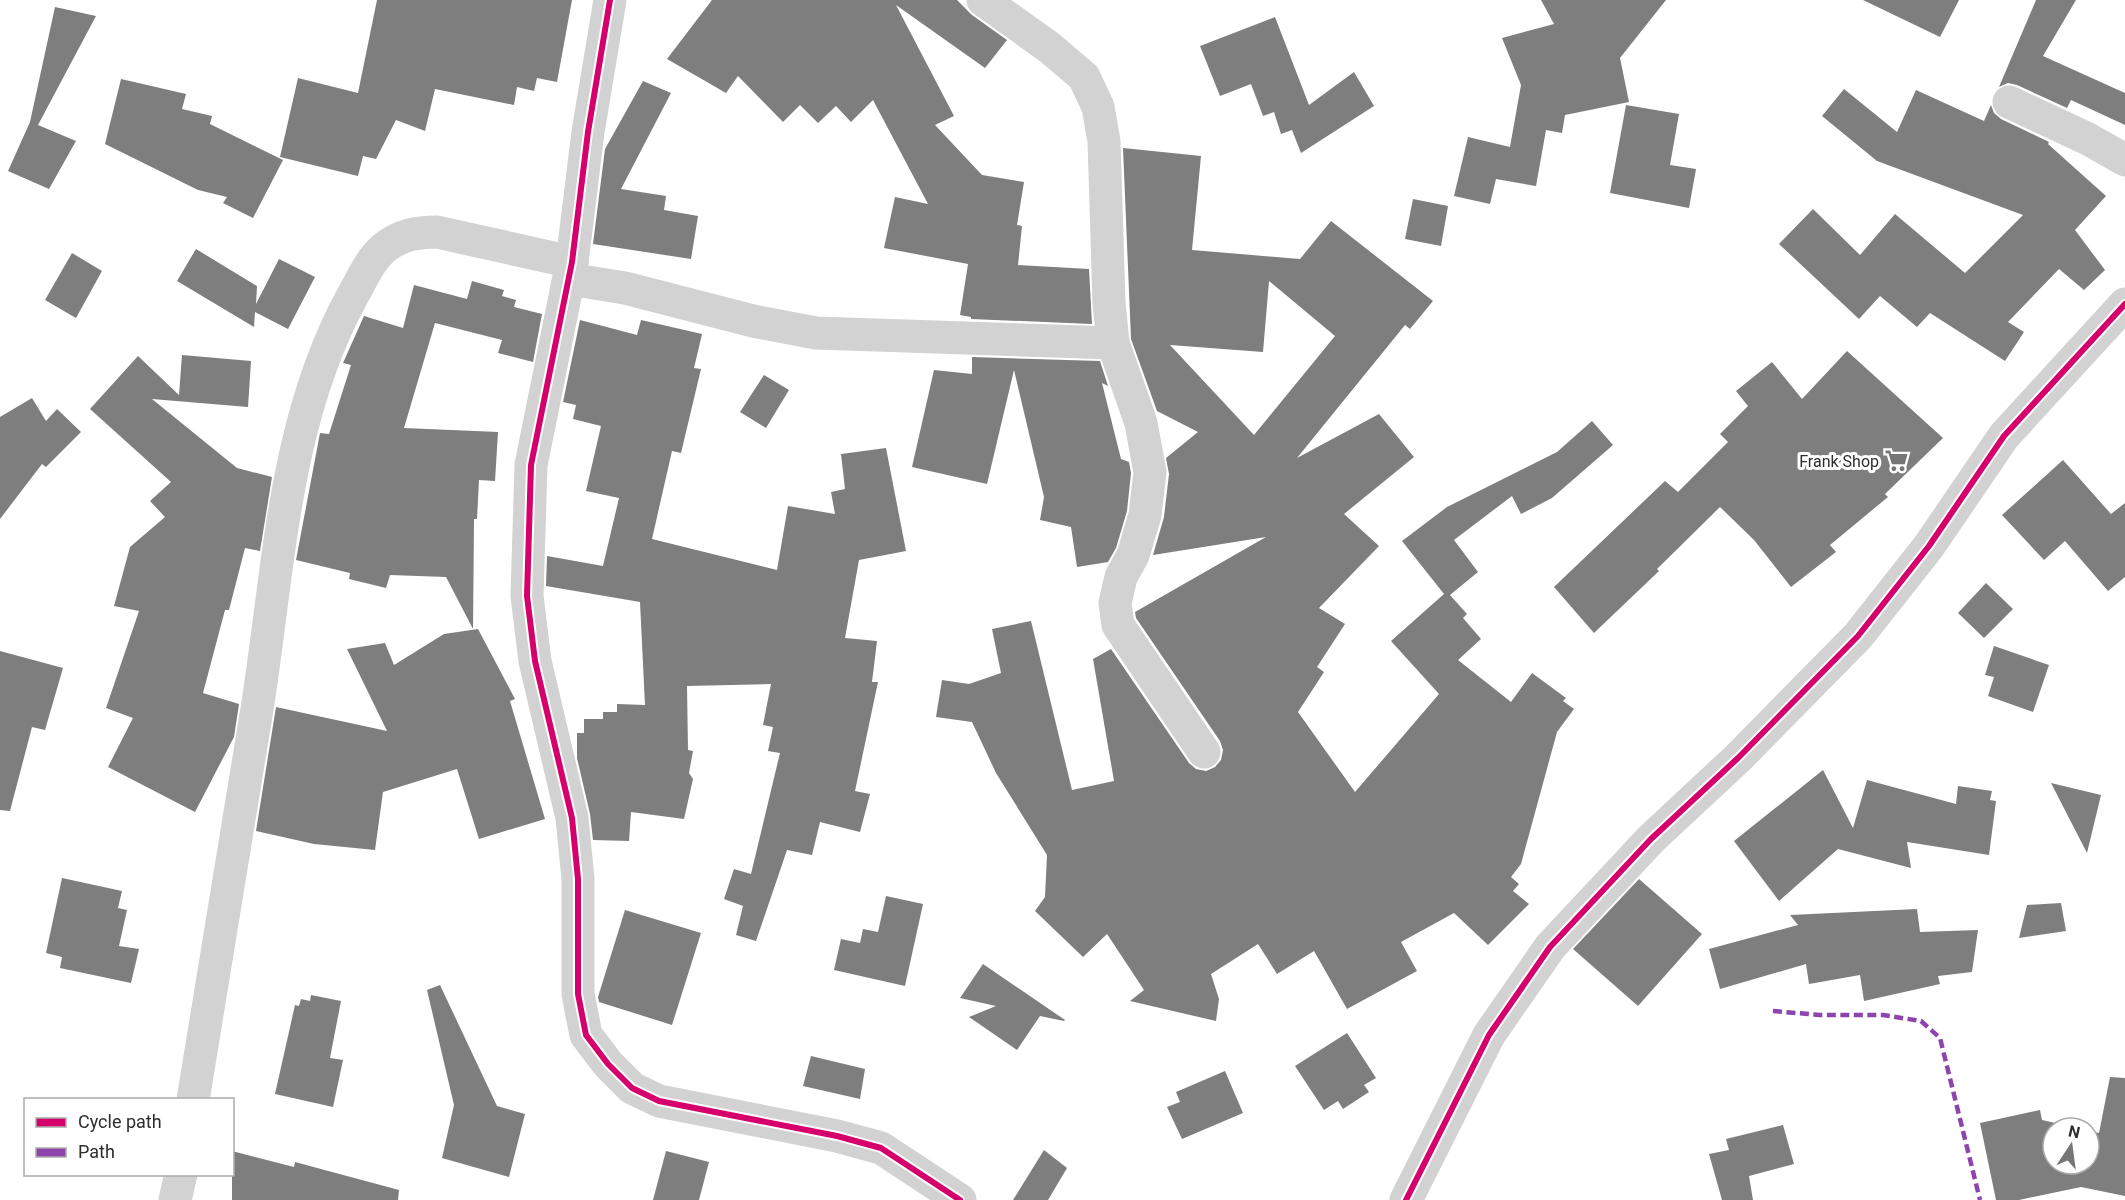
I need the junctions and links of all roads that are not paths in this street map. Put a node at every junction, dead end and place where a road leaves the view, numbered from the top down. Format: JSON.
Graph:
{"nodes":[{"id":1,"x":610,"y":0,"type":"edge"},
{"id":2,"x":983,"y":0,"type":"edge"},
{"id":3,"x":2009,"y":102,"type":"dead end"},
{"id":4,"x":2125,"y":159,"type":"edge"},
{"id":5,"x":571,"y":271,"type":"junction"},
{"id":6,"x":2125,"y":304,"type":"edge"},
{"id":7,"x":1113,"y":343,"type":"junction"},
{"id":8,"x":1204,"y":752,"type":"dead end"},
{"id":9,"x":193,"y":1098,"type":"edge"},
{"id":10,"x":181,"y":1176,"type":"edge"},
{"id":11,"x":175,"y":1200,"type":"edge"},
{"id":12,"x":960,"y":1200,"type":"edge"},
{"id":13,"x":1406,"y":1200,"type":"edge"}],
"edges":[{"from":1,"to":5,"type":"street"},
{"from":2,"to":7,"type":"street"},
{"from":3,"to":4,"type":"street"},
{"from":5,"to":7,"type":"street"},
{"from":5,"to":9,"type":"street"},
{"from":5,"to":12,"type":"street"},
{"from":6,"to":13,"type":"street"},
{"from":7,"to":8,"type":"street"},
{"from":10,"to":11,"type":"street"}]}
